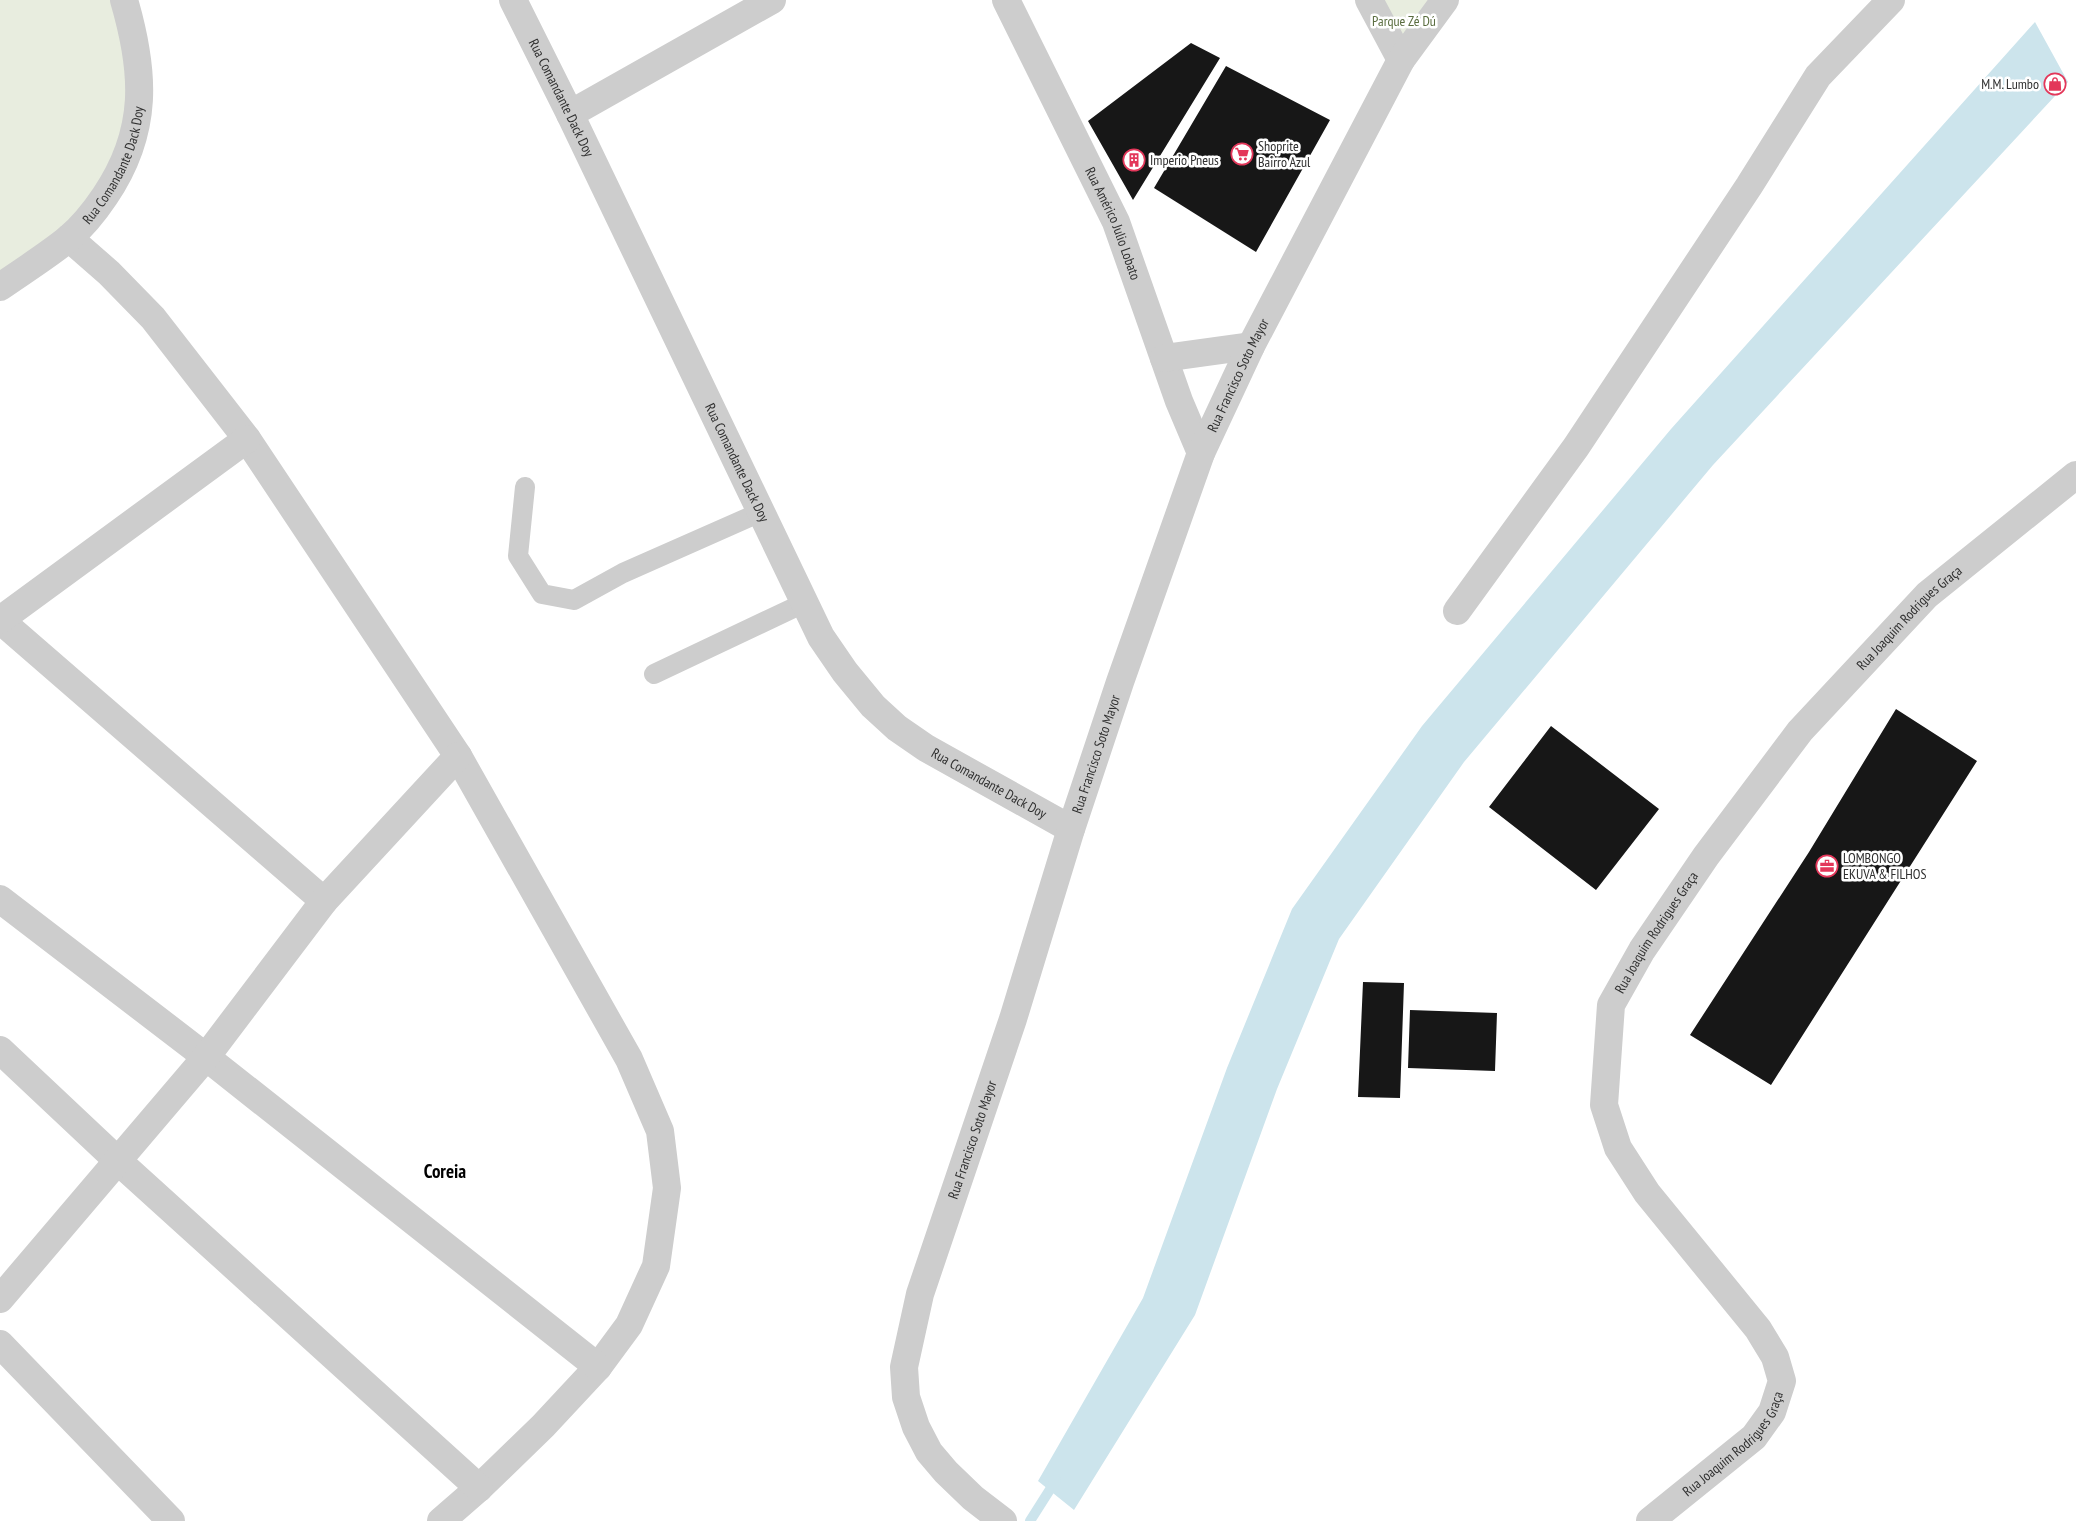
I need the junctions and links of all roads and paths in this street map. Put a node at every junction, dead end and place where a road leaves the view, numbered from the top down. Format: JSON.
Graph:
{"nodes":[{"id":1,"x":124,"y":0,"type":"edge"},
{"id":2,"x":513,"y":0,"type":"edge"},
{"id":3,"x":772,"y":0,"type":"edge"},
{"id":4,"x":1006,"y":0,"type":"edge"},
{"id":5,"x":1369,"y":0,"type":"edge"},
{"id":6,"x":1444,"y":0,"type":"edge"},
{"id":7,"x":1891,"y":0,"type":"edge"},
{"id":8,"x":1401,"y":60,"type":"junction"},
{"id":9,"x":570,"y":114,"type":"junction"},
{"id":10,"x":70,"y":238,"type":"junction"},
{"id":11,"x":0,"y":287,"type":"edge"},
{"id":12,"x":1251,"y":346,"type":"junction"},
{"id":13,"x":1164,"y":358,"type":"junction"},
{"id":14,"x":247,"y":438,"type":"junction"},
{"id":15,"x":1201,"y":453,"type":"junction"},
{"id":16,"x":2076,"y":475,"type":"edge"},
{"id":17,"x":525,"y":487,"type":"dead end"},
{"id":18,"x":761,"y":512,"type":"junction"},
{"id":19,"x":804,"y":602,"type":"junction"},
{"id":20,"x":1457,"y":611,"type":"dead end"},
{"id":21,"x":0,"y":620,"type":"edge"},
{"id":22,"x":654,"y":674,"type":"dead end"},
{"id":23,"x":458,"y":756,"type":"junction"},
{"id":24,"x":1071,"y":829,"type":"junction"},
{"id":25,"x":0,"y":899,"type":"edge"},
{"id":26,"x":324,"y":901,"type":"junction"},
{"id":27,"x":0,"y":1050,"type":"edge"},
{"id":28,"x":206,"y":1057,"type":"junction"},
{"id":29,"x":118,"y":1161,"type":"junction"},
{"id":30,"x":0,"y":1299,"type":"edge"},
{"id":31,"x":0,"y":1344,"type":"edge"},
{"id":32,"x":598,"y":1367,"type":"junction"},
{"id":33,"x":479,"y":1488,"type":"junction"},
{"id":34,"x":171,"y":1521,"type":"edge"},
{"id":35,"x":441,"y":1521,"type":"edge"},
{"id":36,"x":1003,"y":1521,"type":"edge"},
{"id":37,"x":1650,"y":1521,"type":"edge"}],
"edges":[{"from":1,"to":10,"type":"street","name":"Rua Comandante Dack Doy"},
{"from":2,"to":9,"type":"street","name":"Rua Comandante Dack Doy"},
{"from":3,"to":9,"type":"street"},
{"from":4,"to":13,"type":"street","name":"Rua Américo Julio Lobato"},
{"from":5,"to":8,"type":"street"},
{"from":6,"to":8,"type":"street","name":"Rua Francisco Soto Mayor"},
{"from":7,"to":20,"type":"street"},
{"from":8,"to":12,"type":"street","name":"Rua Francisco Soto Mayor"},
{"from":9,"to":18,"type":"street","name":"Rua Comandante Dack Doy"},
{"from":10,"to":11,"type":"street","name":"Rua Comandante Dack Doy"},
{"from":10,"to":14,"type":"street"},
{"from":12,"to":13,"type":"street"},
{"from":12,"to":15,"type":"street","name":"Rua Francisco Soto Mayor"},
{"from":13,"to":15,"type":"street","name":"Rua Américo Julio Lobato"},
{"from":14,"to":21,"type":"street"},
{"from":14,"to":23,"type":"street"},
{"from":15,"to":24,"type":"street","name":"Rua Francisco Soto Mayor"},
{"from":16,"to":37,"type":"street","name":"Rua Joaquim Rodrigues Graça"},
{"from":17,"to":18,"type":"lane"},
{"from":18,"to":19,"type":"street","name":"Rua Comandante Dack Doy"},
{"from":19,"to":22,"type":"lane"},
{"from":19,"to":24,"type":"street","name":"Rua Comandante Dack Doy"},
{"from":21,"to":26,"type":"street"},
{"from":23,"to":26,"type":"street"},
{"from":23,"to":32,"type":"street"},
{"from":24,"to":36,"type":"street","name":"Rua Francisco Soto Mayor"},
{"from":25,"to":28,"type":"street"},
{"from":26,"to":28,"type":"street"},
{"from":27,"to":29,"type":"street"},
{"from":28,"to":29,"type":"street"},
{"from":28,"to":32,"type":"street"},
{"from":29,"to":30,"type":"street"},
{"from":29,"to":33,"type":"street"},
{"from":31,"to":34,"type":"street"},
{"from":32,"to":33,"type":"street"},
{"from":33,"to":35,"type":"street"}]}
